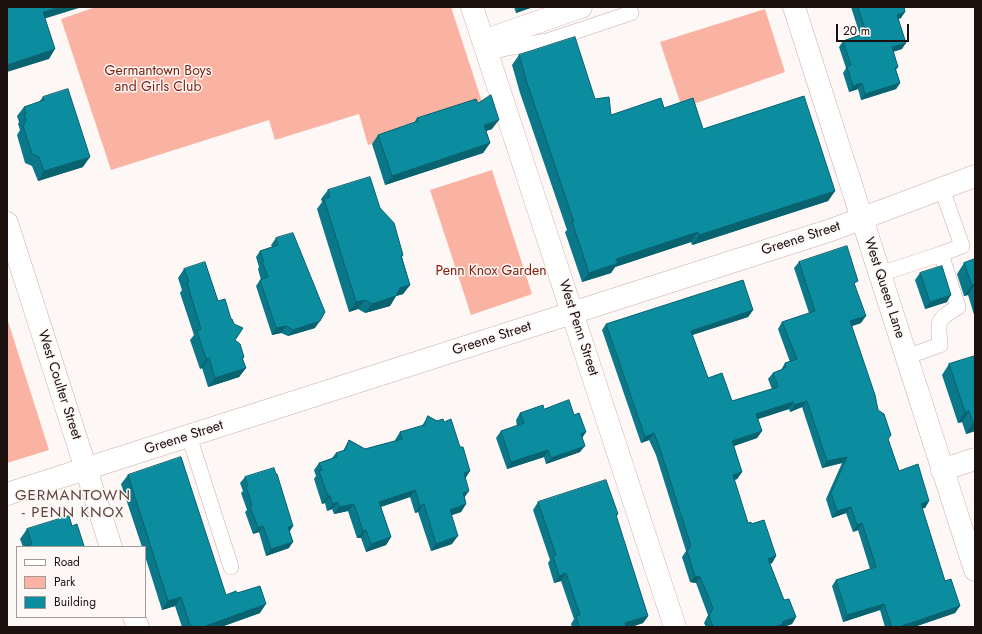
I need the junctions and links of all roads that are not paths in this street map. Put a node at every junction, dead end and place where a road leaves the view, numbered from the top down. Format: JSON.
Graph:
{"nodes":[{"id":1,"x":472,"y":7,"type":"edge"},
{"id":2,"x":581,"y":7,"type":"edge"},
{"id":3,"x":794,"y":7,"type":"edge"},
{"id":4,"x":631,"y":13,"type":"dead end"},
{"id":5,"x":485,"y":47,"type":"junction"},
{"id":6,"x":975,"y":176,"type":"edge"},
{"id":7,"x":942,"y":189,"type":"junction"},
{"id":8,"x":862,"y":219,"type":"junction"},
{"id":9,"x":7,"y":223,"type":"edge"},
{"id":10,"x":941,"y":254,"type":"junction"},
{"id":11,"x":880,"y":274,"type":"junction"},
{"id":12,"x":573,"y":313,"type":"junction"},
{"id":13,"x":906,"y":357,"type":"junction"},
{"id":14,"x":189,"y":436,"type":"junction"},
{"id":15,"x":975,"y":459,"type":"edge"},
{"id":16,"x":86,"y":468,"type":"junction"},
{"id":17,"x":942,"y":470,"type":"junction"},
{"id":18,"x":7,"y":494,"type":"edge"},
{"id":19,"x":112,"y":546,"type":"edge"},
{"id":20,"x":231,"y":567,"type":"dead end"},
{"id":21,"x":975,"y":570,"type":"edge"},
{"id":22,"x":675,"y":627,"type":"edge"}],
"edges":[{"from":1,"to":5,"type":"street","name":"West Penn Street"},
{"from":2,"to":5,"type":"street"},
{"from":3,"to":8,"type":"street","name":"West Queen Lane"},
{"from":4,"to":5,"type":"lane"},
{"from":5,"to":12,"type":"street","name":"West Penn Street"},
{"from":6,"to":7,"type":"street","name":"Greene Street"},
{"from":7,"to":8,"type":"street","name":"Greene Street"},
{"from":7,"to":10,"type":"lane"},
{"from":8,"to":11,"type":"street","name":"West Queen Lane"},
{"from":8,"to":12,"type":"street","name":"Greene Street"},
{"from":9,"to":16,"type":"street","name":"West Coulter Street"},
{"from":10,"to":11,"type":"lane"},
{"from":10,"to":13,"type":"lane"},
{"from":11,"to":13,"type":"street","name":"West Queen Lane"},
{"from":12,"to":14,"type":"street","name":"Greene Street"},
{"from":12,"to":22,"type":"street","name":"West Penn Street"},
{"from":13,"to":17,"type":"street","name":"West Queen Lane"},
{"from":14,"to":16,"type":"street","name":"Greene Street"},
{"from":14,"to":20,"type":"lane"},
{"from":15,"to":17,"type":"street"},
{"from":16,"to":18,"type":"street","name":"Greene Street"},
{"from":16,"to":19,"type":"street","name":"West Coulter Street"},
{"from":17,"to":21,"type":"street","name":"West Queen Lane"}]}
